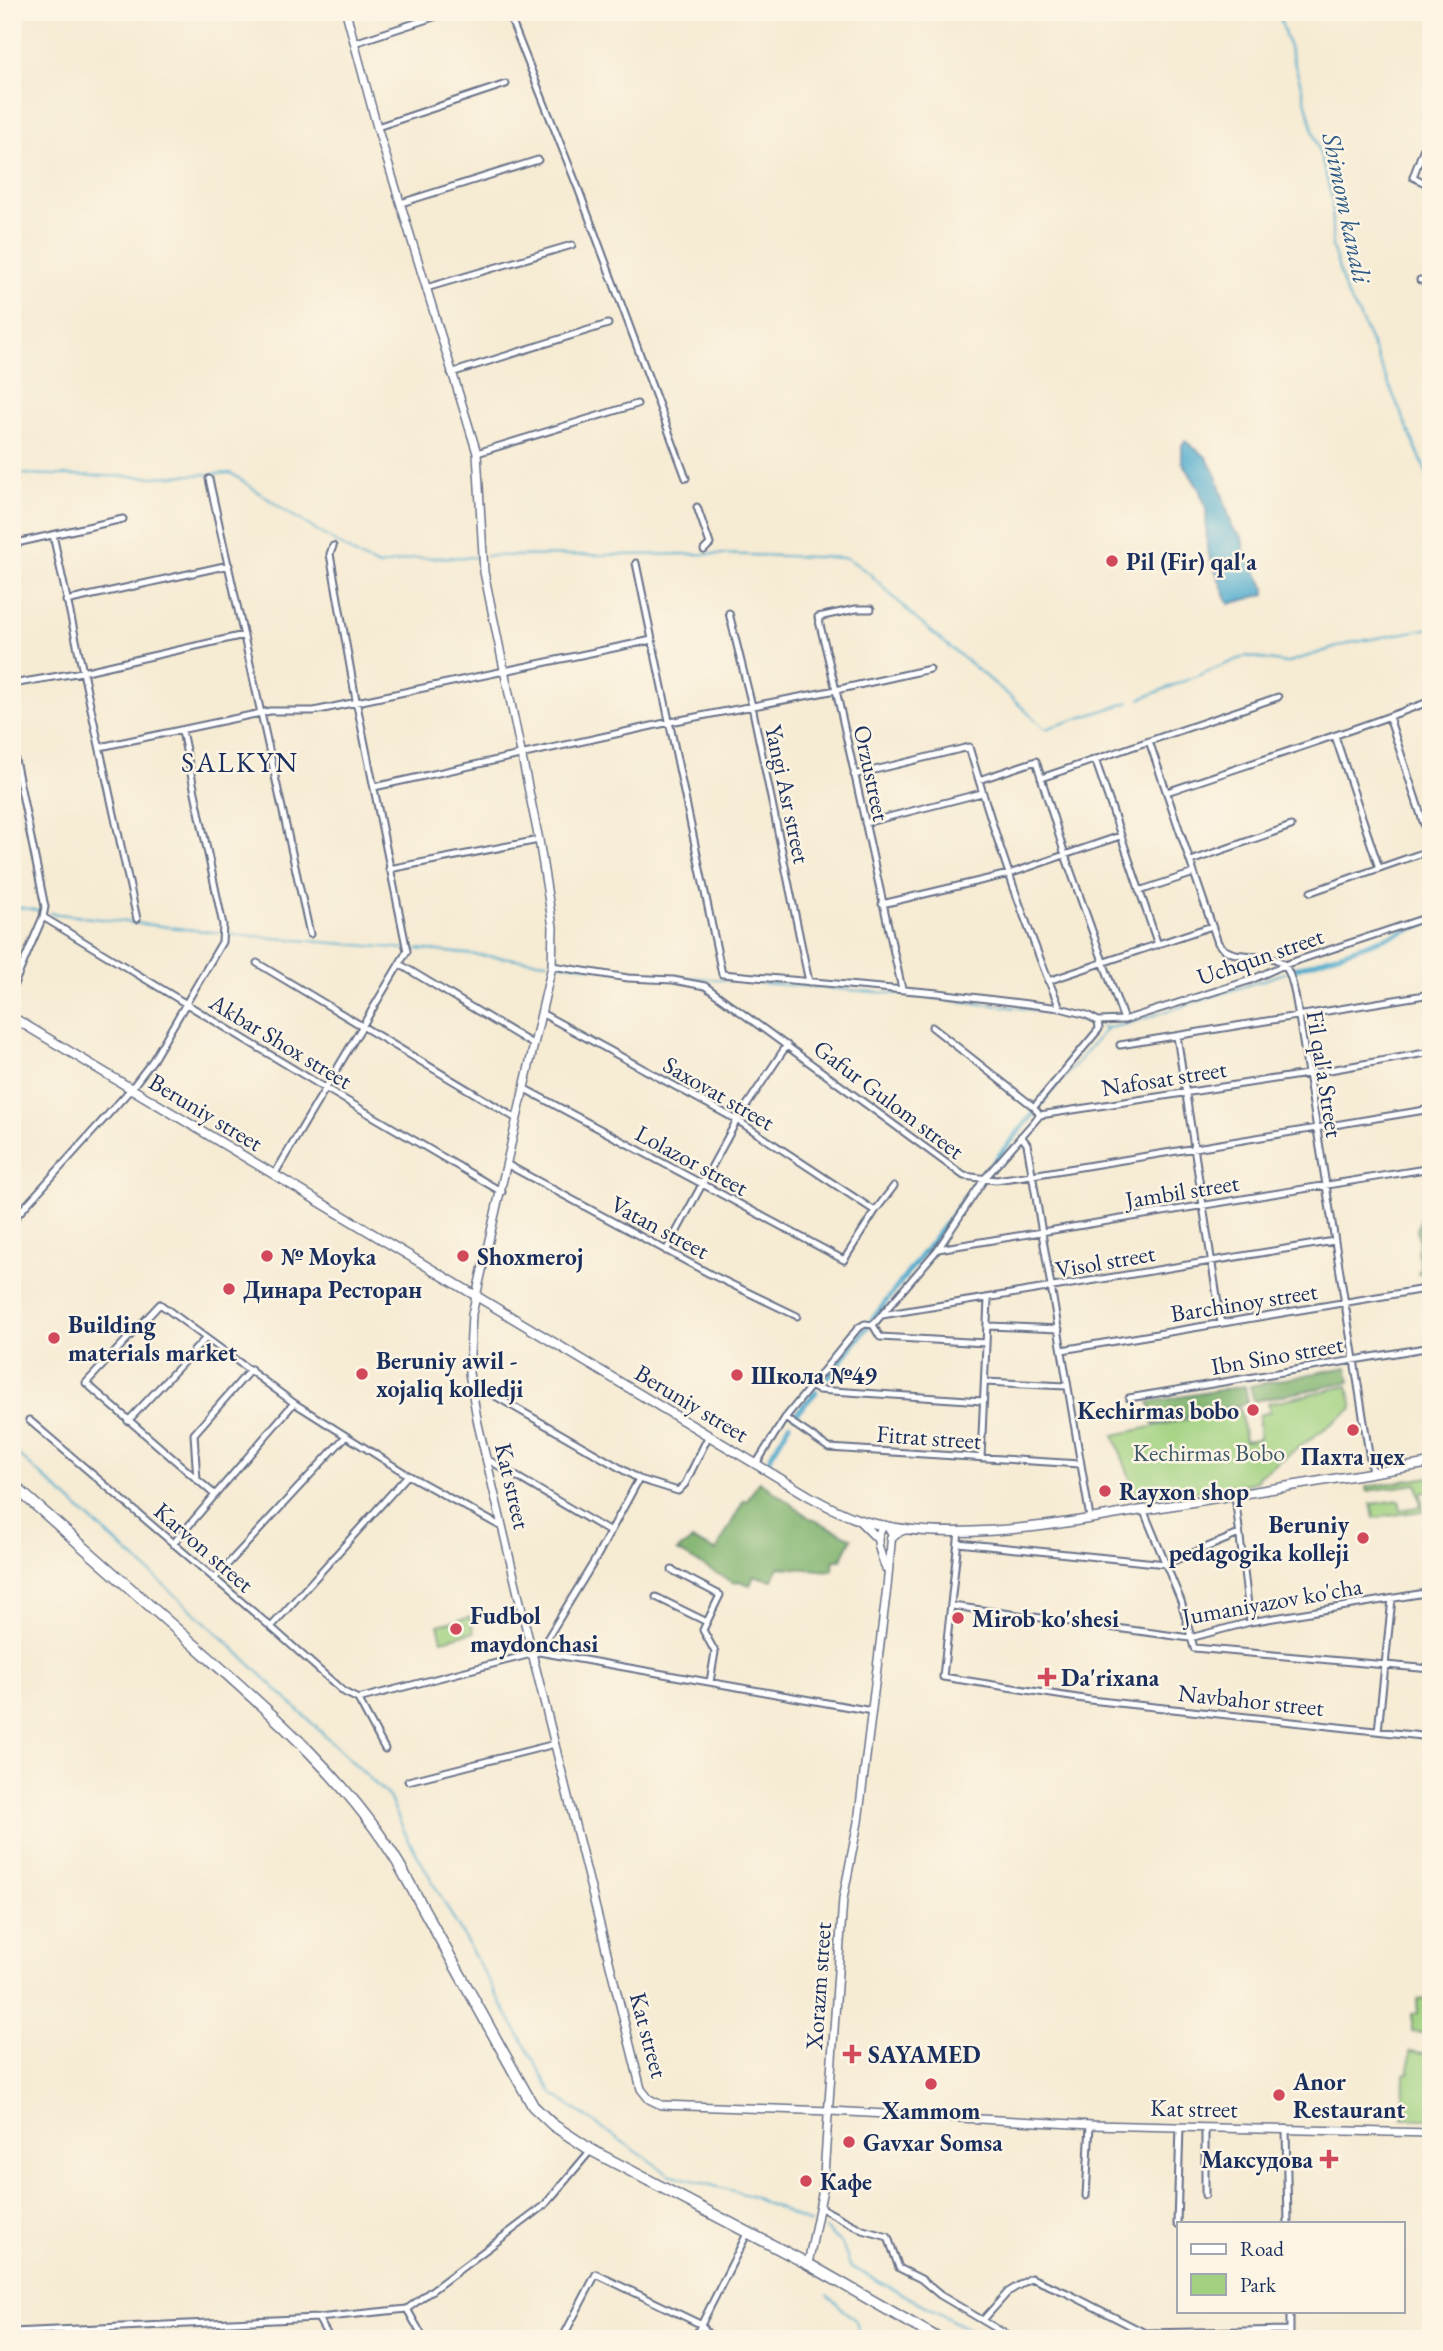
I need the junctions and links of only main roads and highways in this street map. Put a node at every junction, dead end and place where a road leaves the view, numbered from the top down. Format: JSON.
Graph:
{"nodes":[{"id":1,"x":12,"y":1017,"type":"edge"},
{"id":2,"x":1431,"y":1463,"type":"edge"},
{"id":3,"x":12,"y":1484,"type":"edge"},
{"id":4,"x":858,"y":1519,"type":"junction"},
{"id":5,"x":907,"y":1528,"type":"junction"},
{"id":6,"x":877,"y":1538,"type":"road end"},
{"id":7,"x":891,"y":1538,"type":"road end"},
{"id":8,"x":939,"y":2339,"type":"edge"}],
"edges":[{"from":1,"to":4,"type":"main road","name":"Beruniy street"},
{"from":2,"to":5,"type":"main road","name":"Beruniy street"},
{"from":3,"to":8,"type":"highway"},
{"from":4,"to":5,"type":"main road","name":"Beruniy street"},
{"from":4,"to":6,"type":"main road"},
{"from":5,"to":7,"type":"main road"}]}
